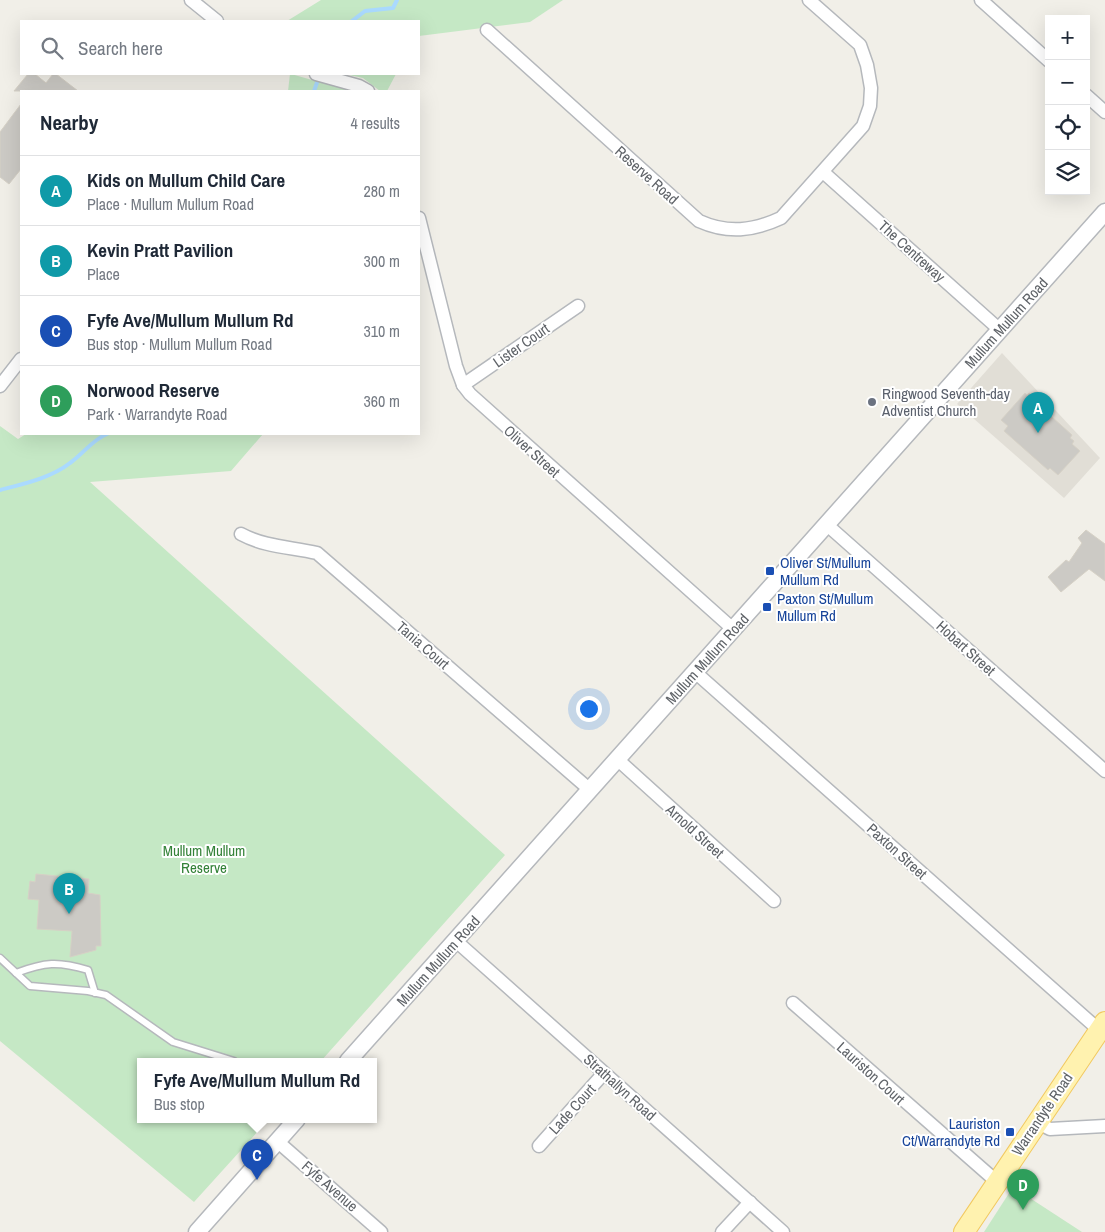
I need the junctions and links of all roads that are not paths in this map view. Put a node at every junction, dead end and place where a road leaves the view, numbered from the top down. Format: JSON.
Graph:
{"nodes":[{"id":1,"x":191,"y":0,"type":"edge"},
{"id":2,"x":810,"y":0,"type":"edge"},
{"id":3,"x":980,"y":0,"type":"edge"},
{"id":4,"x":216,"y":20,"type":"edge"},
{"id":5,"x":487,"y":30,"type":"dead end"},
{"id":6,"x":1048,"y":60,"type":"edge"},
{"id":7,"x":320,"y":75,"type":"edge"},
{"id":8,"x":366,"y":90,"type":"edge"},
{"id":9,"x":1090,"y":99,"type":"edge"},
{"id":10,"x":1105,"y":112,"type":"edge"},
{"id":11,"x":823,"y":172,"type":"junction"},
{"id":12,"x":1105,"y":212,"type":"edge"},
{"id":13,"x":420,"y":222,"type":"edge"},
{"id":14,"x":578,"y":306,"type":"dead end"},
{"id":15,"x":1000,"y":330,"type":"junction"},
{"id":16,"x":20,"y":360,"type":"edge"},
{"id":17,"x":463,"y":385,"type":"junction"},
{"id":18,"x":0,"y":386,"type":"edge"},
{"id":19,"x":826,"y":524,"type":"junction"},
{"id":20,"x":241,"y":534,"type":"dead end"},
{"id":21,"x":734,"y":629,"type":"junction"},
{"id":22,"x":695,"y":672,"type":"junction"},
{"id":23,"x":617,"y":759,"type":"junction"},
{"id":24,"x":1105,"y":771,"type":"edge"},
{"id":25,"x":590,"y":789,"type":"junction"},
{"id":26,"x":774,"y":901,"type":"dead end"},
{"id":27,"x":456,"y":941,"type":"junction"},
{"id":28,"x":0,"y":958,"type":"edge"},
{"id":29,"x":16,"y":973,"type":"junction"},
{"id":30,"x":95,"y":993,"type":"junction"},
{"id":31,"x":792,"y":1003,"type":"dead end"},
{"id":32,"x":1102,"y":1026,"type":"edge"},
{"id":33,"x":224,"y":1058,"type":"edge"},
{"id":34,"x":351,"y":1058,"type":"edge"},
{"id":35,"x":604,"y":1073,"type":"junction"},
{"id":36,"x":1036,"y":1122,"type":"junction"},
{"id":37,"x":293,"y":1123,"type":"edge"},
{"id":38,"x":1105,"y":1126,"type":"edge"},
{"id":39,"x":277,"y":1141,"type":"junction"},
{"id":40,"x":539,"y":1146,"type":"dead end"},
{"id":41,"x":996,"y":1182,"type":"junction"},
{"id":42,"x":750,"y":1202,"type":"junction"},
{"id":43,"x":196,"y":1232,"type":"edge"},
{"id":44,"x":381,"y":1232,"type":"edge"},
{"id":45,"x":722,"y":1232,"type":"edge"},
{"id":46,"x":784,"y":1232,"type":"edge"},
{"id":47,"x":964,"y":1232,"type":"edge"}],
"edges":[{"from":1,"to":4,"type":"street"},
{"from":2,"to":11,"type":"street","name":"Reserve Road"},
{"from":3,"to":6,"type":"street"},
{"from":5,"to":11,"type":"street","name":"Reserve Road"},
{"from":7,"to":8,"type":"street"},
{"from":9,"to":10,"type":"street"},
{"from":11,"to":15,"type":"street","name":"The Centreway"},
{"from":12,"to":15,"type":"street","name":"Mullum Mullum Road"},
{"from":13,"to":17,"type":"street","name":"Oliver Street"},
{"from":14,"to":17,"type":"street","name":"Lister Court"},
{"from":15,"to":19,"type":"street","name":"Mullum Mullum Road"},
{"from":16,"to":18,"type":"street"},
{"from":17,"to":21,"type":"street","name":"Oliver Street"},
{"from":19,"to":21,"type":"street","name":"Mullum Mullum Road"},
{"from":19,"to":24,"type":"street","name":"Hobart Street"},
{"from":20,"to":25,"type":"street","name":"Tania Court"},
{"from":21,"to":22,"type":"street","name":"Mullum Mullum Road"},
{"from":22,"to":23,"type":"street","name":"Mullum Mullum Road"},
{"from":22,"to":32,"type":"street","name":"Paxton Street"},
{"from":23,"to":25,"type":"street","name":"Mullum Mullum Road"},
{"from":23,"to":26,"type":"street","name":"Arnold Street"},
{"from":25,"to":27,"type":"street","name":"Mullum Mullum Road"},
{"from":27,"to":34,"type":"street","name":"Mullum Mullum Road"},
{"from":27,"to":35,"type":"street","name":"Strathallyn Road"},
{"from":28,"to":29,"type":"lane"},
{"from":29,"to":30,"type":"lane"},
{"from":29,"to":30,"type":"lane"},
{"from":30,"to":33,"type":"lane"},
{"from":31,"to":41,"type":"street","name":"Lauriston Court"},
{"from":32,"to":36,"type":"main road","name":"Warrandyte Road"},
{"from":35,"to":40,"type":"street","name":"Lade Court"},
{"from":35,"to":42,"type":"street","name":"Strathallyn Road"},
{"from":36,"to":38,"type":"street"},
{"from":36,"to":41,"type":"main road","name":"Warrandyte Road"},
{"from":37,"to":39,"type":"street"},
{"from":39,"to":43,"type":"street"},
{"from":39,"to":44,"type":"street","name":"Fyfe Avenue"},
{"from":41,"to":47,"type":"main road","name":"Warrandyte Road"},
{"from":42,"to":45,"type":"street"},
{"from":42,"to":46,"type":"street","name":"Strathallyn Road"}]}
